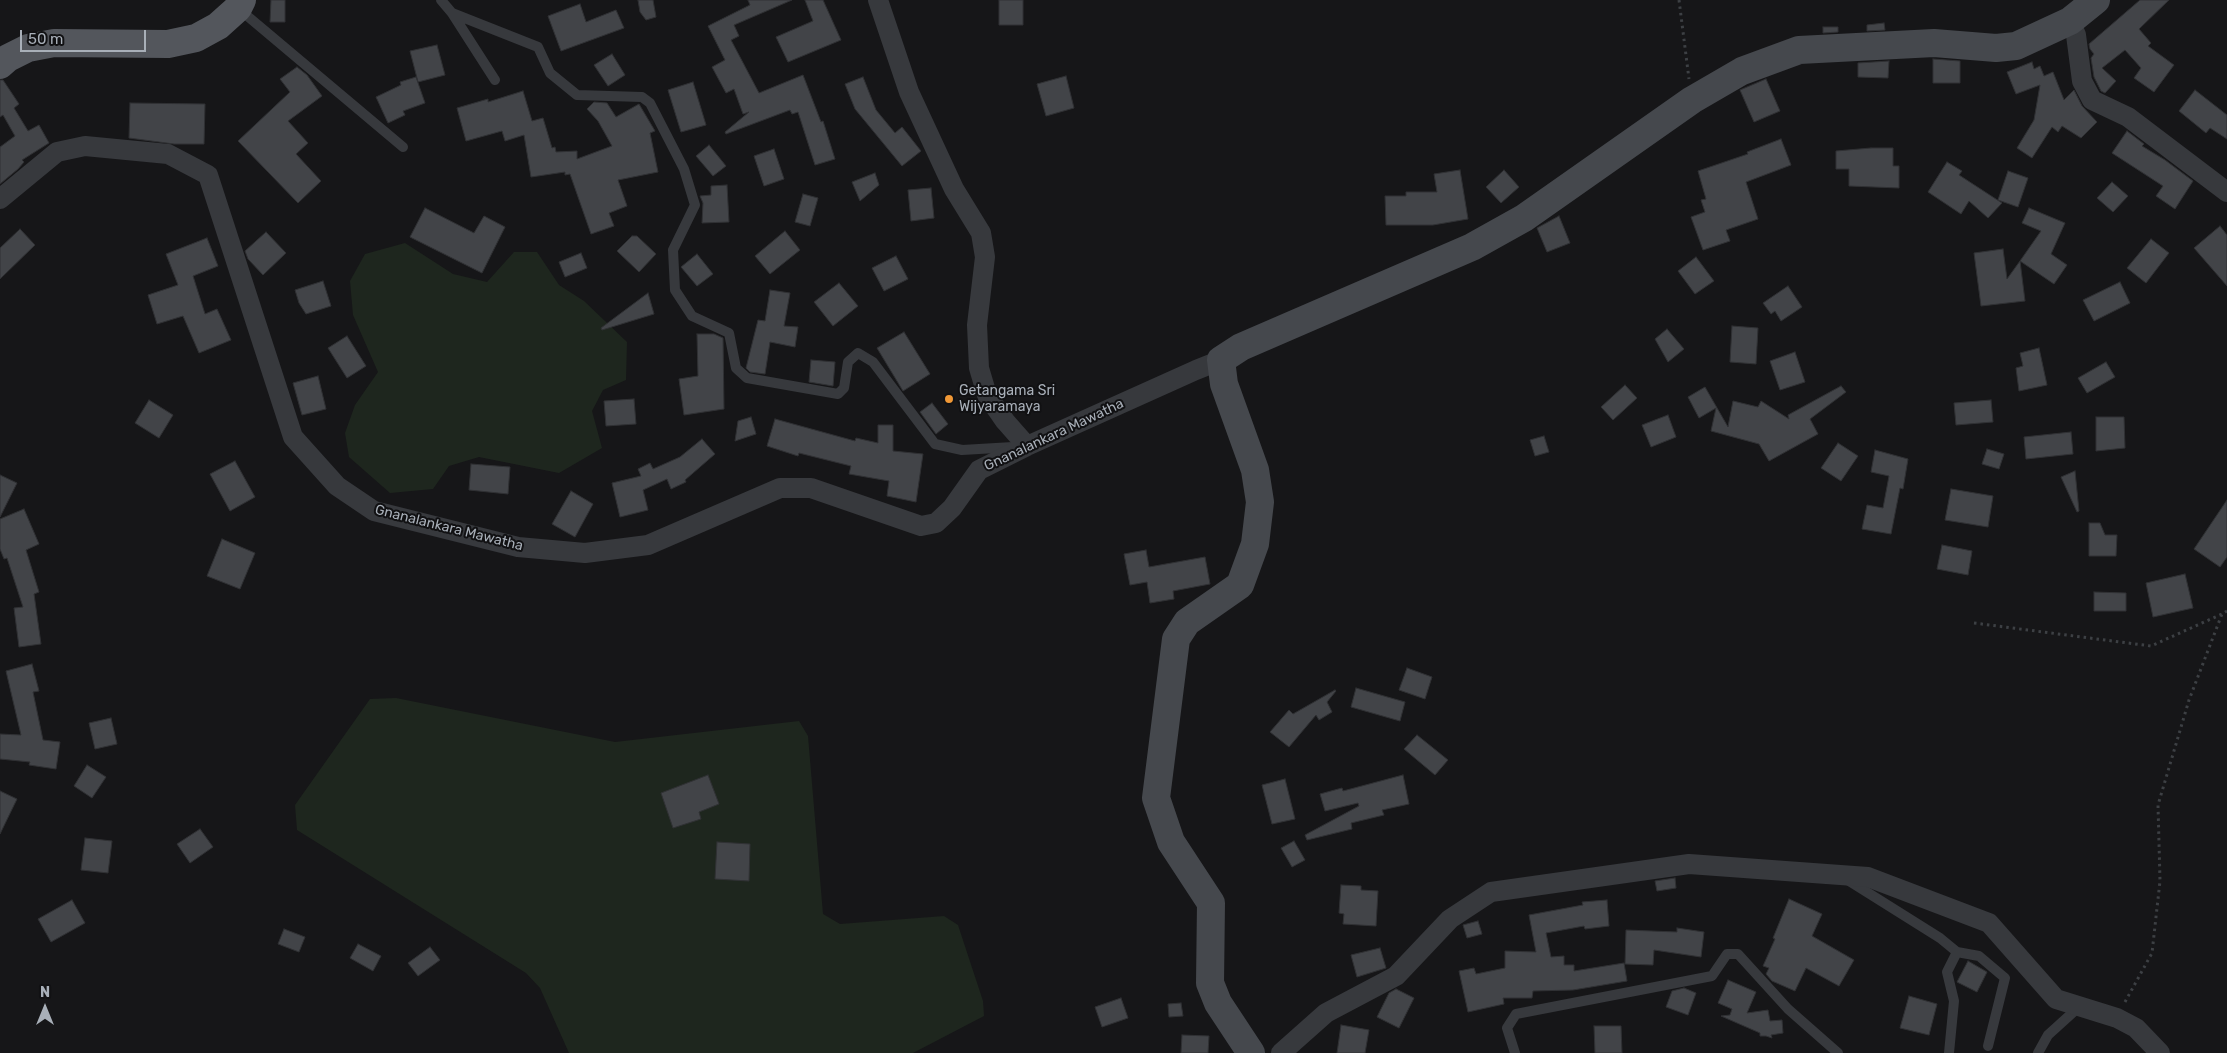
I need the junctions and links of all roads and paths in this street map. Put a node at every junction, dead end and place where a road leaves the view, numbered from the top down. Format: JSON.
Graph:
{"nodes":[{"id":1,"x":441,"y":0,"type":"edge"},
{"id":2,"x":878,"y":0,"type":"edge"},
{"id":3,"x":1679,"y":0,"type":"edge"},
{"id":4,"x":2096,"y":0,"type":"edge"},
{"id":5,"x":240,"y":4,"type":"edge"},
{"id":6,"x":452,"y":13,"type":"junction"},
{"id":7,"x":2070,"y":21,"type":"junction"},
{"id":8,"x":0,"y":65,"type":"edge"},
{"id":9,"x":495,"y":80,"type":"dead end"},
{"id":10,"x":1692,"y":100,"type":"junction"},
{"id":11,"x":403,"y":147,"type":"dead end"},
{"id":12,"x":2227,"y":192,"type":"edge"},
{"id":13,"x":0,"y":199,"type":"edge"},
{"id":14,"x":1222,"y":360,"type":"junction"},
{"id":15,"x":1027,"y":446,"type":"junction"},
{"id":16,"x":2227,"y":611,"type":"edge"},
{"id":17,"x":2222,"y":614,"type":"junction"},
{"id":18,"x":1974,"y":622,"type":"dead end"},
{"id":19,"x":1837,"y":874,"type":"junction"},
{"id":20,"x":1957,"y":952,"type":"junction"},
{"id":21,"x":2080,"y":1006,"type":"junction"},
{"id":22,"x":2117,"y":1018,"type":"junction"},
{"id":23,"x":1988,"y":1046,"type":"dead end"},
{"id":24,"x":1251,"y":1053,"type":"edge"},
{"id":25,"x":1281,"y":1053,"type":"edge"},
{"id":26,"x":1515,"y":1053,"type":"edge"},
{"id":27,"x":1838,"y":1053,"type":"edge"},
{"id":28,"x":1948,"y":1053,"type":"edge"},
{"id":29,"x":2038,"y":1053,"type":"edge"},
{"id":30,"x":2160,"y":1053,"type":"edge"}],
"edges":[{"from":1,"to":6,"type":"lane"},
{"from":2,"to":15,"type":"street"},
{"from":3,"to":10,"type":"path"},
{"from":4,"to":7,"type":"street"},
{"from":5,"to":8,"type":"main road"},
{"from":5,"to":11,"type":"lane"},
{"from":6,"to":9,"type":"lane"},
{"from":6,"to":15,"type":"lane"},
{"from":7,"to":10,"type":"street"},
{"from":7,"to":12,"type":"street"},
{"from":10,"to":14,"type":"street"},
{"from":13,"to":15,"type":"street","name":"Gnanalankara Mawatha"},
{"from":14,"to":15,"type":"street","name":"Gnanalankara Mawatha"},
{"from":14,"to":24,"type":"street"},
{"from":16,"to":17,"type":"path"},
{"from":17,"to":18,"type":"path"},
{"from":17,"to":22,"type":"path"},
{"from":19,"to":20,"type":"lane"},
{"from":19,"to":21,"type":"street"},
{"from":19,"to":25,"type":"street"},
{"from":20,"to":23,"type":"lane"},
{"from":20,"to":28,"type":"lane"},
{"from":21,"to":22,"type":"street"},
{"from":21,"to":29,"type":"lane"},
{"from":22,"to":30,"type":"street"},
{"from":26,"to":27,"type":"lane"}]}
